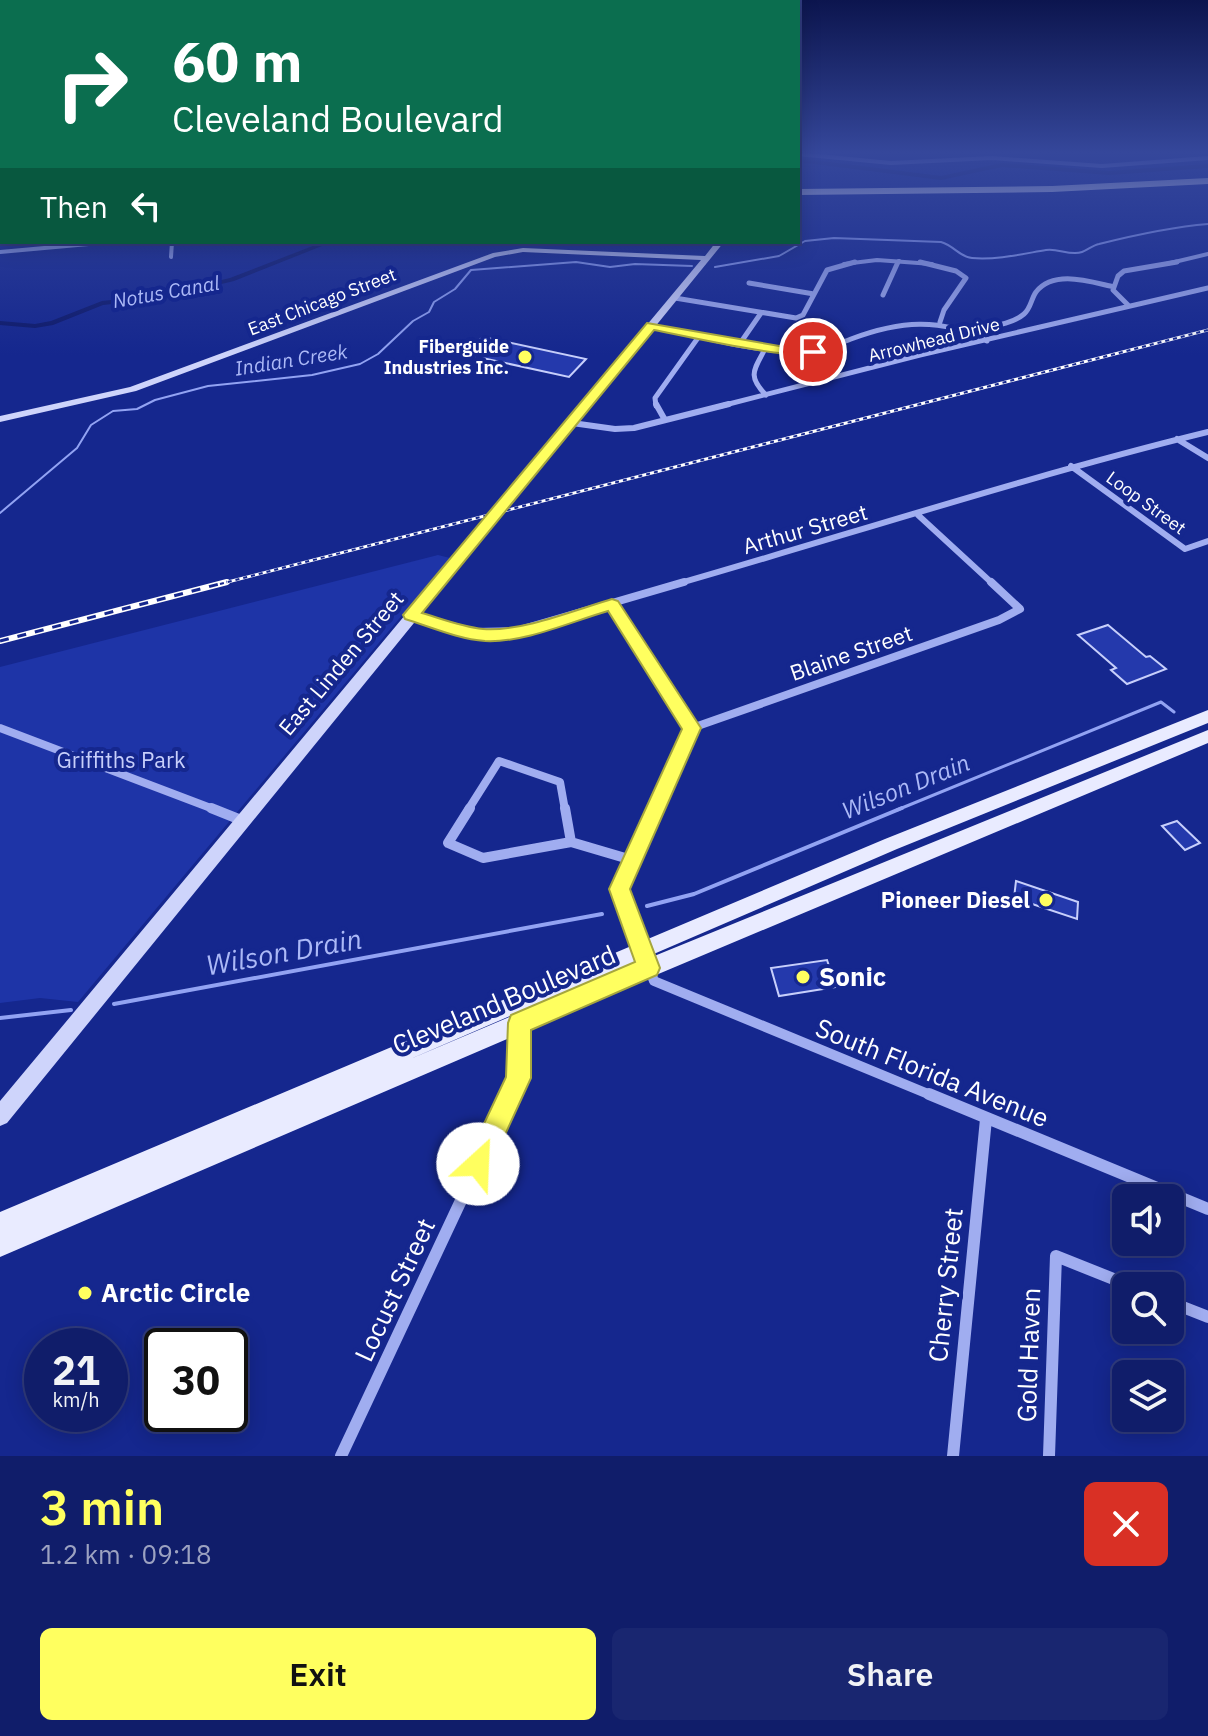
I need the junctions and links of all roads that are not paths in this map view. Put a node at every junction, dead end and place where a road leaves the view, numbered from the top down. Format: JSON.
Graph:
{"nodes":[{"id":1,"x":89,"y":244,"type":"edge"},
{"id":2,"x":172,"y":244,"type":"edge"},
{"id":3,"x":718,"y":244,"type":"edge"},
{"id":4,"x":0,"y":252,"type":"edge"},
{"id":5,"x":1208,"y":254,"type":"edge"},
{"id":6,"x":171,"y":257,"type":"dead end"},
{"id":7,"x":708,"y":258,"type":"junction"},
{"id":8,"x":899,"y":261,"type":"junction"},
{"id":9,"x":749,"y":283,"type":"dead end"},
{"id":10,"x":1114,"y":287,"type":"junction"},
{"id":11,"x":1208,"y":288,"type":"edge"},
{"id":12,"x":814,"y":294,"type":"junction"},
{"id":13,"x":883,"y":295,"type":"dead end"},
{"id":14,"x":675,"y":298,"type":"junction"},
{"id":15,"x":1129,"y":306,"type":"junction"},
{"id":16,"x":761,"y":313,"type":"junction"},
{"id":17,"x":940,"y":322,"type":"junction"},
{"id":18,"x":651,"y":326,"type":"junction"},
{"id":19,"x":969,"y":330,"type":"junction"},
{"id":20,"x":700,"y":335,"type":"junction"},
{"id":21,"x":987,"y":341,"type":"junction"},
{"id":22,"x":741,"y":342,"type":"junction"},
{"id":23,"x":766,"y":347,"type":"junction"},
{"id":24,"x":766,"y":395,"type":"junction"},
{"id":25,"x":0,"y":419,"type":"edge"},
{"id":26,"x":665,"y":420,"type":"junction"},
{"id":27,"x":572,"y":423,"type":"junction"},
{"id":28,"x":1208,"y":432,"type":"edge"},
{"id":29,"x":1177,"y":439,"type":"junction"},
{"id":30,"x":1208,"y":458,"type":"edge"},
{"id":31,"x":1071,"y":466,"type":"junction"},
{"id":32,"x":918,"y":515,"type":"junction"},
{"id":33,"x":1208,"y":541,"type":"edge"},
{"id":34,"x":612,"y":605,"type":"junction"},
{"id":35,"x":411,"y":615,"type":"junction"},
{"id":36,"x":1208,"y":716,"type":"edge"},
{"id":37,"x":0,"y":728,"type":"edge"},
{"id":38,"x":692,"y":728,"type":"junction"},
{"id":39,"x":1208,"y":736,"type":"edge"},
{"id":40,"x":241,"y":820,"type":"junction"},
{"id":41,"x":571,"y":842,"type":"junction"},
{"id":42,"x":632,"y":860,"type":"junction"},
{"id":43,"x":645,"y":959,"type":"junction"},
{"id":44,"x":516,"y":1015,"type":"junction"},
{"id":45,"x":0,"y":1116,"type":"edge"},
{"id":46,"x":986,"y":1119,"type":"junction"},
{"id":47,"x":1208,"y":1209,"type":"edge"},
{"id":48,"x":0,"y":1224,"type":"edge"},
{"id":49,"x":0,"y":1245,"type":"edge"},
{"id":50,"x":1112,"y":1278,"type":"edge"},
{"id":51,"x":1184,"y":1308,"type":"edge"},
{"id":52,"x":1208,"y":1317,"type":"edge"},
{"id":53,"x":341,"y":1456,"type":"edge"},
{"id":54,"x":953,"y":1456,"type":"edge"},
{"id":55,"x":1049,"y":1456,"type":"edge"}],
"edges":[{"from":1,"to":4,"type":"street"},
{"from":2,"to":6,"type":"street"},
{"from":3,"to":7,"type":"main road","name":"East Linden Street"},
{"from":5,"to":10,"type":"street"},
{"from":7,"to":14,"type":"main road","name":"East Linden Street"},
{"from":7,"to":25,"type":"main road","name":"East Chicago Street"},
{"from":8,"to":12,"type":"street"},
{"from":8,"to":13,"type":"street"},
{"from":8,"to":17,"type":"street"},
{"from":9,"to":12,"type":"street"},
{"from":10,"to":15,"type":"street"},
{"from":10,"to":19,"type":"street"},
{"from":11,"to":15,"type":"street","name":"Arrowhead Drive"},
{"from":12,"to":16,"type":"street"},
{"from":14,"to":16,"type":"street"},
{"from":14,"to":18,"type":"main road","name":"East Linden Street"},
{"from":15,"to":21,"type":"street","name":"Arrowhead Drive"},
{"from":16,"to":22,"type":"street"},
{"from":17,"to":19,"type":"street"},
{"from":17,"to":23,"type":"street"},
{"from":18,"to":20,"type":"street"},
{"from":18,"to":27,"type":"main road","name":"East Linden Street"},
{"from":19,"to":21,"type":"street"},
{"from":20,"to":22,"type":"street"},
{"from":20,"to":26,"type":"street"},
{"from":21,"to":24,"type":"street","name":"Arrowhead Drive"},
{"from":22,"to":23,"type":"street"},
{"from":23,"to":24,"type":"street"},
{"from":24,"to":26,"type":"street","name":"Arrowhead Drive"},
{"from":26,"to":27,"type":"street","name":"Arrowhead Drive"},
{"from":27,"to":35,"type":"main road","name":"East Linden Street"},
{"from":28,"to":29,"type":"street","name":"Arthur Street"},
{"from":29,"to":30,"type":"street"},
{"from":29,"to":31,"type":"street","name":"Arthur Street"},
{"from":31,"to":32,"type":"street","name":"Arthur Street"},
{"from":31,"to":33,"type":"street","name":"Loop Street"},
{"from":32,"to":34,"type":"street","name":"Arthur Street"},
{"from":32,"to":38,"type":"street","name":"Blaine Street"},
{"from":34,"to":35,"type":"street","name":"Arthur Street"},
{"from":34,"to":38,"type":"street"},
{"from":35,"to":40,"type":"main road","name":"East Linden Street"},
{"from":36,"to":43,"type":"main road","name":"Cleveland Boulevard"},
{"from":37,"to":40,"type":"street"},
{"from":38,"to":42,"type":"street"},
{"from":39,"to":43,"type":"main road","name":"Cleveland Boulevard"},
{"from":40,"to":45,"type":"main road","name":"East Linden Street"},
{"from":41,"to":41,"type":"street"},
{"from":41,"to":42,"type":"street"},
{"from":42,"to":43,"type":"street"},
{"from":43,"to":44,"type":"main road","name":"Cleveland Boulevard"},
{"from":43,"to":46,"type":"street","name":"South Florida Avenue"},
{"from":44,"to":48,"type":"main road","name":"Cleveland Boulevard"},
{"from":44,"to":49,"type":"main road","name":"Cleveland Boulevard"},
{"from":44,"to":53,"type":"street","name":"Locust Street"},
{"from":46,"to":47,"type":"street","name":"South Florida Avenue"},
{"from":46,"to":54,"type":"street","name":"Cherry Street"},
{"from":50,"to":55,"type":"street","name":"Gold Haven"},
{"from":51,"to":52,"type":"street"}]}
